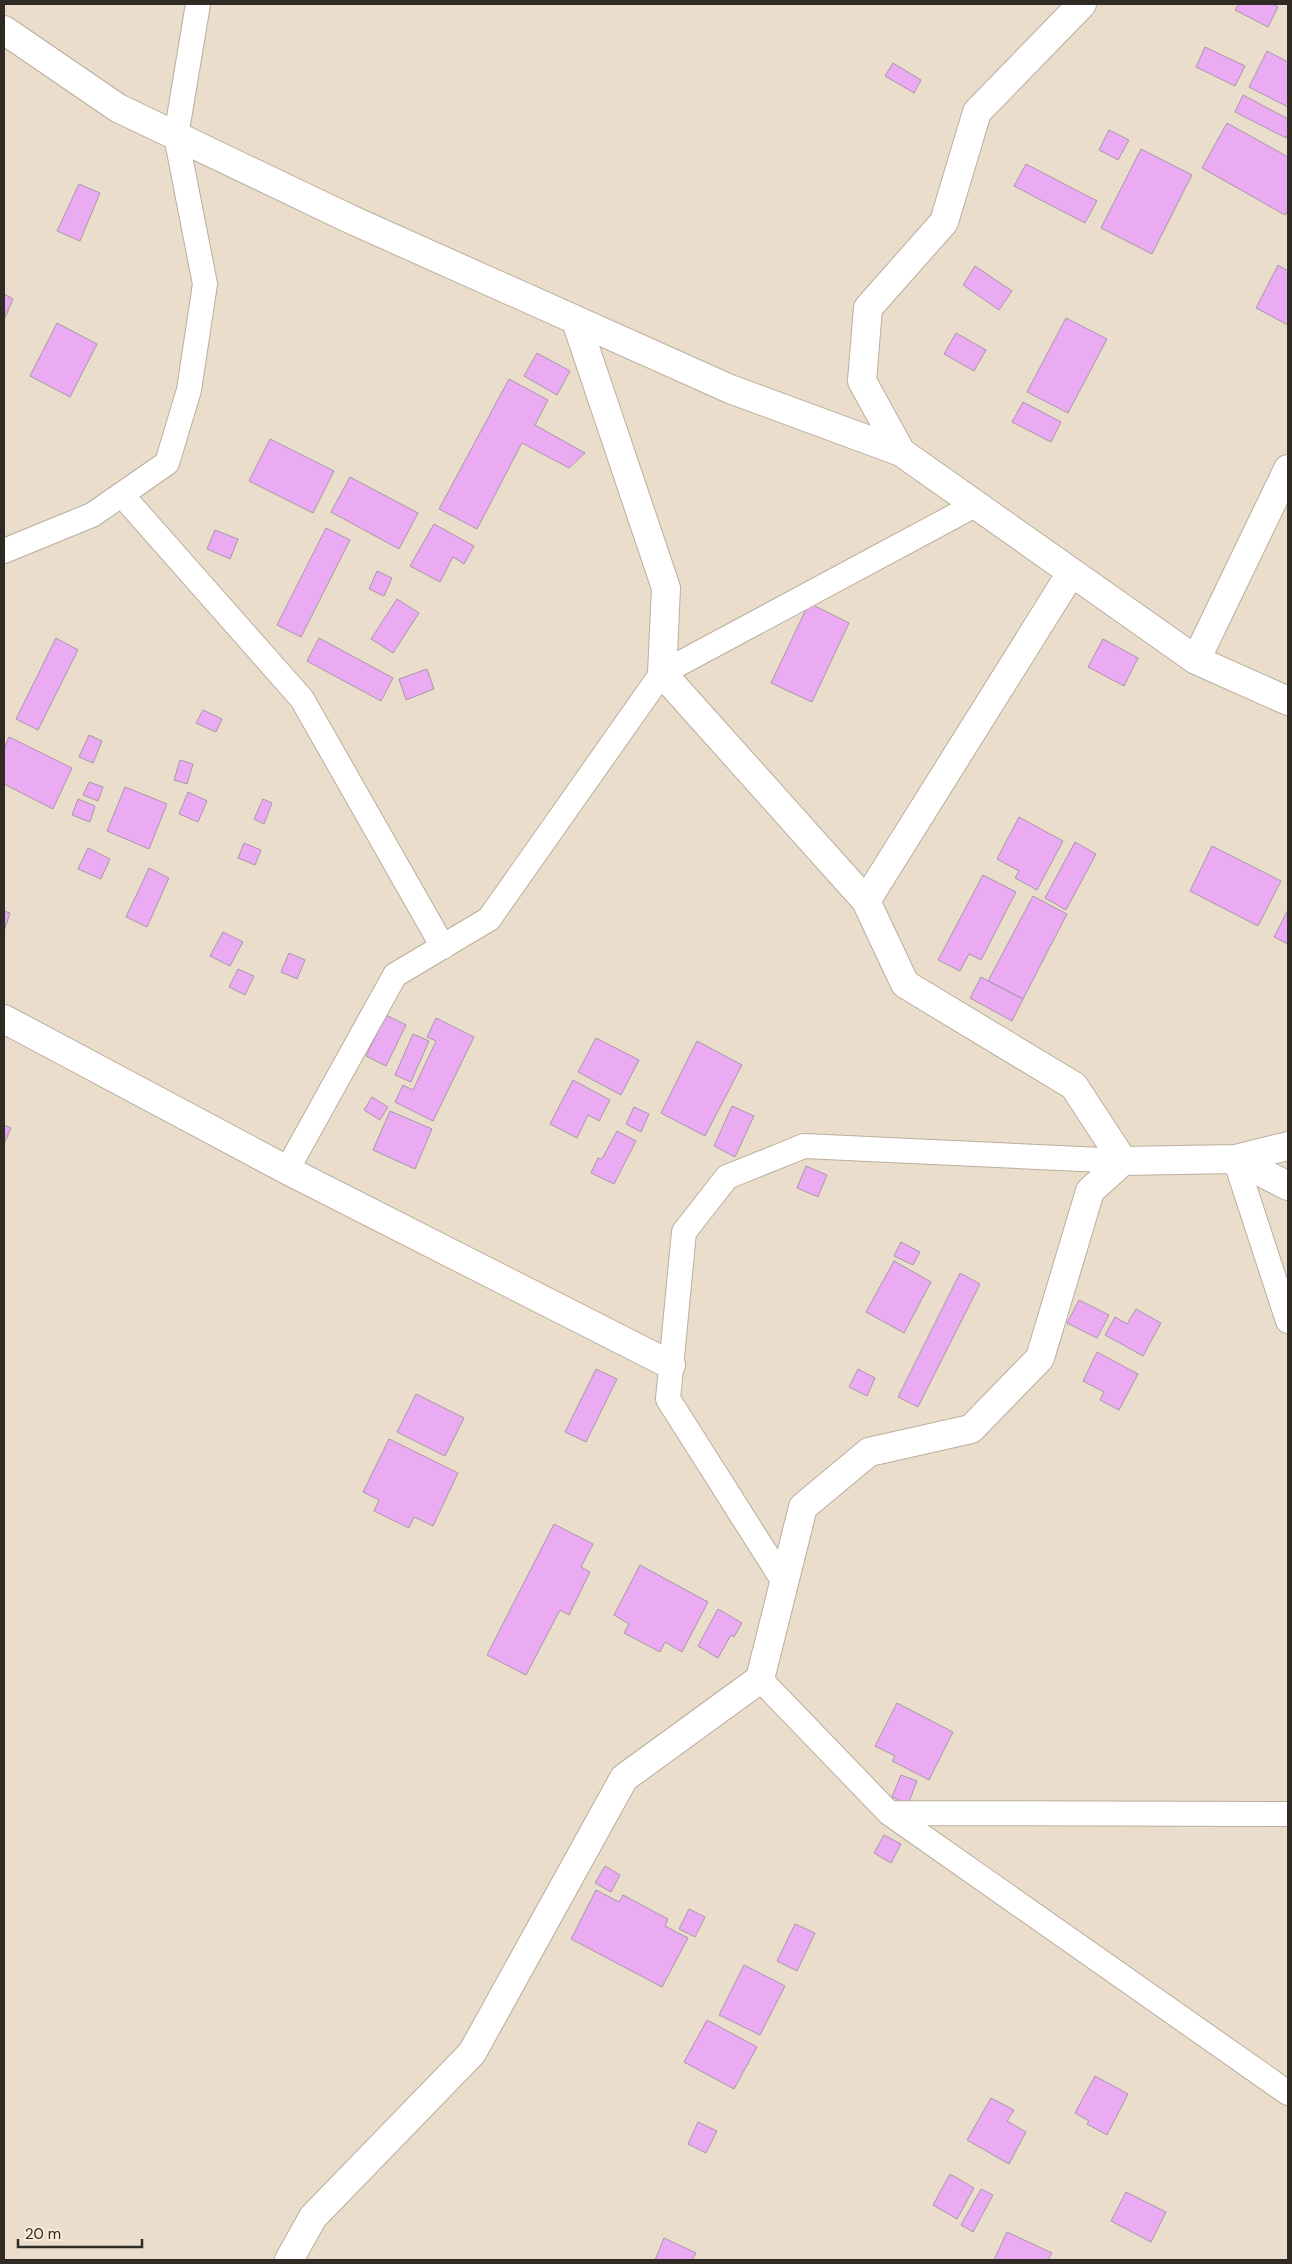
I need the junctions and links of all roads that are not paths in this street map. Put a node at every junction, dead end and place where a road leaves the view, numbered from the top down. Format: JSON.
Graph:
{"nodes":[{"id":1,"x":198,"y":4,"type":"edge"},
{"id":2,"x":1082,"y":4,"type":"edge"},
{"id":3,"x":4,"y":30,"type":"edge"},
{"id":4,"x":176,"y":136,"type":"junction"},
{"id":5,"x":576,"y":321,"type":"junction"},
{"id":6,"x":901,"y":452,"type":"junction"},
{"id":7,"x":1288,"y":469,"type":"edge"},
{"id":8,"x":122,"y":495,"type":"junction"},
{"id":9,"x":975,"y":505,"type":"junction"},
{"id":10,"x":4,"y":552,"type":"edge"},
{"id":11,"x":1072,"y":572,"type":"junction"},
{"id":12,"x":1196,"y":660,"type":"junction"},
{"id":13,"x":662,"y":673,"type":"junction"},
{"id":14,"x":1288,"y":700,"type":"edge"},
{"id":15,"x":866,"y":900,"type":"junction"},
{"id":16,"x":443,"y":947,"type":"junction"},
{"id":17,"x":4,"y":1019,"type":"edge"},
{"id":18,"x":1288,"y":1146,"type":"edge"},
{"id":19,"x":1235,"y":1159,"type":"junction"},
{"id":20,"x":1123,"y":1161,"type":"junction"},
{"id":21,"x":287,"y":1170,"type":"junction"},
{"id":22,"x":1288,"y":1186,"type":"edge"},
{"id":23,"x":1288,"y":1321,"type":"edge"},
{"id":24,"x":670,"y":1365,"type":"junction"},
{"id":25,"x":784,"y":1582,"type":"junction"},
{"id":26,"x":760,"y":1679,"type":"junction"},
{"id":27,"x":889,"y":1813,"type":"junction"},
{"id":28,"x":1288,"y":1814,"type":"edge"},
{"id":29,"x":1288,"y":2093,"type":"edge"},
{"id":30,"x":289,"y":2260,"type":"edge"}],
"edges":[{"from":1,"to":4,"type":"lane"},
{"from":2,"to":6,"type":"street"},
{"from":3,"to":4,"type":"street"},
{"from":4,"to":5,"type":"street"},
{"from":4,"to":8,"type":"lane"},
{"from":5,"to":6,"type":"street"},
{"from":5,"to":13,"type":"street"},
{"from":6,"to":9,"type":"street"},
{"from":7,"to":12,"type":"street"},
{"from":8,"to":10,"type":"lane"},
{"from":8,"to":16,"type":"lane"},
{"from":9,"to":11,"type":"street"},
{"from":9,"to":13,"type":"lane"},
{"from":11,"to":12,"type":"street"},
{"from":11,"to":15,"type":"street"},
{"from":12,"to":14,"type":"street"},
{"from":13,"to":15,"type":"street"},
{"from":13,"to":16,"type":"lane"},
{"from":15,"to":20,"type":"street"},
{"from":16,"to":21,"type":"lane"},
{"from":17,"to":21,"type":"street"},
{"from":18,"to":19,"type":"street"},
{"from":19,"to":20,"type":"street"},
{"from":19,"to":22,"type":"street"},
{"from":19,"to":23,"type":"lane"},
{"from":20,"to":24,"type":"lane"},
{"from":20,"to":25,"type":"street"},
{"from":21,"to":24,"type":"street"},
{"from":24,"to":25,"type":"lane"},
{"from":25,"to":26,"type":"street"},
{"from":26,"to":27,"type":"lane"},
{"from":26,"to":30,"type":"street"},
{"from":27,"to":28,"type":"lane"},
{"from":27,"to":29,"type":"lane"}]}
